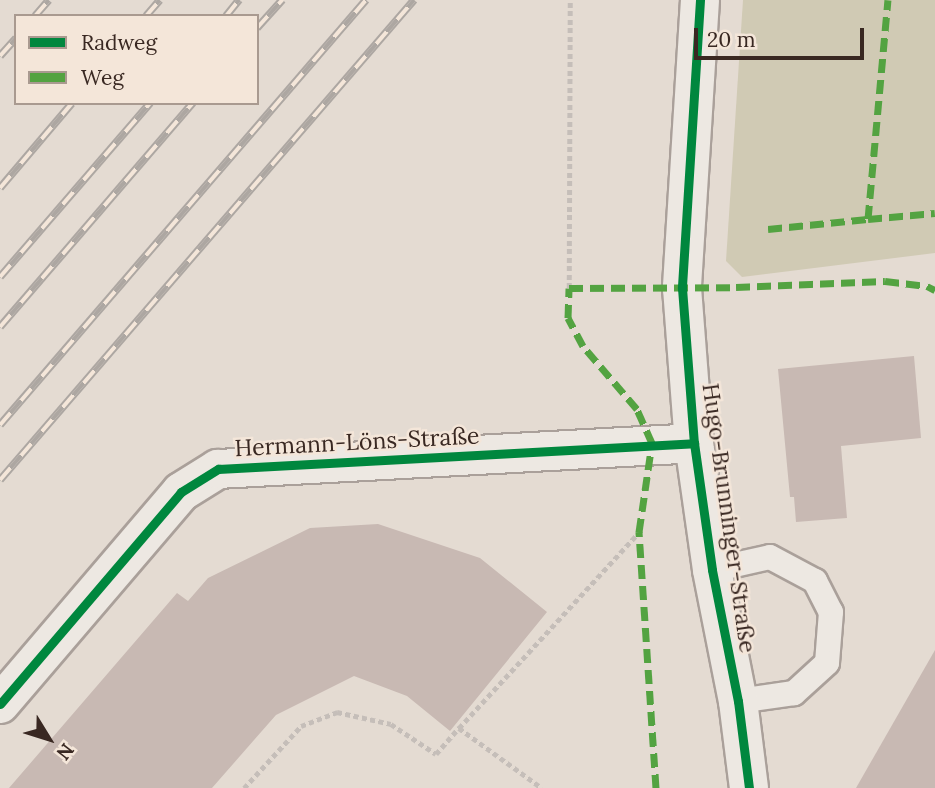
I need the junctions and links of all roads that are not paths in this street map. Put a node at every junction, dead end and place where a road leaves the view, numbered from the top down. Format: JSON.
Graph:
{"nodes":[{"id":1,"x":700,"y":0,"type":"edge"},
{"id":2,"x":694,"y":443,"type":"junction"},
{"id":3,"x":712,"y":569,"type":"junction"},
{"id":4,"x":737,"y":701,"type":"junction"},
{"id":5,"x":0,"y":704,"type":"edge"},
{"id":6,"x":748,"y":788,"type":"edge"}],
"edges":[{"from":1,"to":2,"type":"street","name":"Hugo-Brunninger-Straße"},
{"from":2,"to":3,"type":"street","name":"Hugo-Brunninger-Straße"},
{"from":2,"to":5,"type":"street","name":"Hermann-Löns-Straße"},
{"from":3,"to":4,"type":"street","name":"Hugo-Brunninger-Straße"},
{"from":3,"to":4,"type":"lane"},
{"from":4,"to":6,"type":"street","name":"Hugo-Brunninger-Straße"}]}
